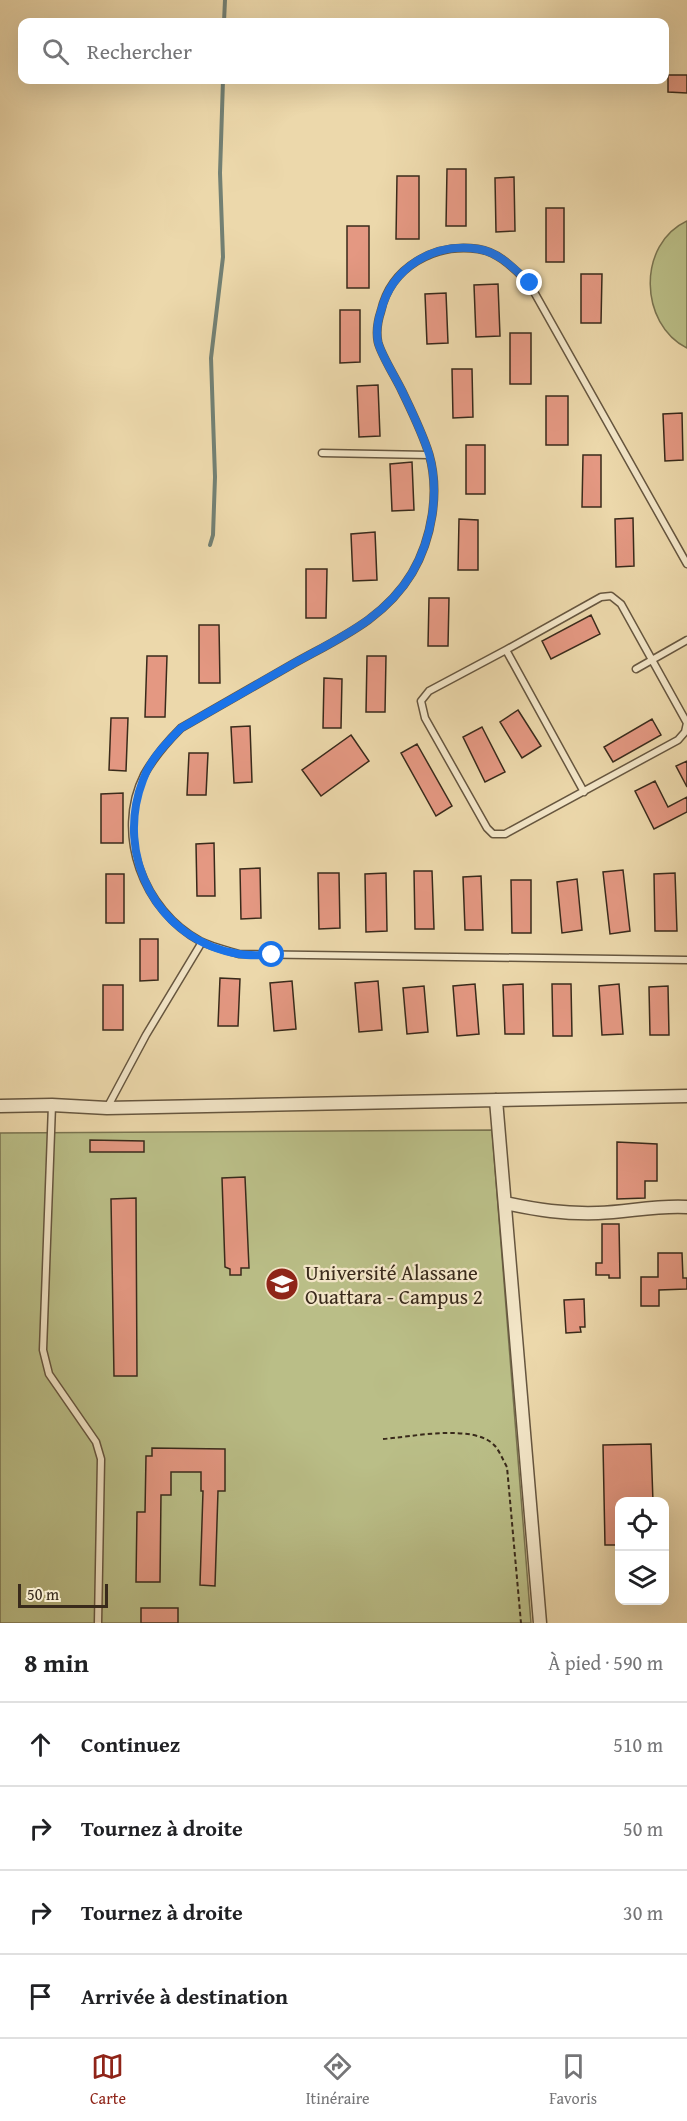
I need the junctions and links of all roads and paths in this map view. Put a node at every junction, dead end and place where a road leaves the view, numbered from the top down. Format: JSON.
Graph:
{"nodes":[{"id":1,"x":322,"y":453,"type":"dead end"},
{"id":2,"x":429,"y":455,"type":"junction"},
{"id":3,"x":687,"y":564,"type":"edge"},
{"id":4,"x":687,"y":640,"type":"edge"},
{"id":5,"x":507,"y":650,"type":"junction"},
{"id":6,"x":653,"y":660,"type":"junction"},
{"id":7,"x":636,"y":669,"type":"dead end"},
{"id":8,"x":584,"y":792,"type":"junction"},
{"id":9,"x":202,"y":942,"type":"junction"},
{"id":10,"x":687,"y":960,"type":"edge"},
{"id":11,"x":687,"y":1096,"type":"edge"},
{"id":12,"x":496,"y":1100,"type":"junction"},
{"id":13,"x":52,"y":1105,"type":"junction"},
{"id":14,"x":0,"y":1106,"type":"edge"},
{"id":15,"x":107,"y":1108,"type":"junction"},
{"id":16,"x":505,"y":1203,"type":"junction"},
{"id":17,"x":687,"y":1207,"type":"edge"},
{"id":18,"x":383,"y":1439,"type":"dead end"},
{"id":19,"x":98,"y":1623,"type":"edge"},
{"id":20,"x":521,"y":1623,"type":"edge"},
{"id":21,"x":540,"y":1623,"type":"edge"}],
"edges":[{"from":1,"to":2,"type":"lane"},
{"from":2,"to":3,"type":"lane"},
{"from":2,"to":9,"type":"lane"},
{"from":4,"to":6,"type":"lane"},
{"from":5,"to":6,"type":"lane"},
{"from":5,"to":8,"type":"lane"},
{"from":5,"to":8,"type":"lane"},
{"from":6,"to":7,"type":"lane"},
{"from":6,"to":8,"type":"lane"},
{"from":9,"to":10,"type":"lane"},
{"from":9,"to":15,"type":"lane"},
{"from":11,"to":12,"type":"street"},
{"from":12,"to":15,"type":"street"},
{"from":12,"to":16,"type":"street"},
{"from":13,"to":14,"type":"street"},
{"from":13,"to":15,"type":"street"},
{"from":13,"to":19,"type":"lane"},
{"from":16,"to":17,"type":"street"},
{"from":16,"to":21,"type":"street"},
{"from":18,"to":20,"type":"path"}]}
